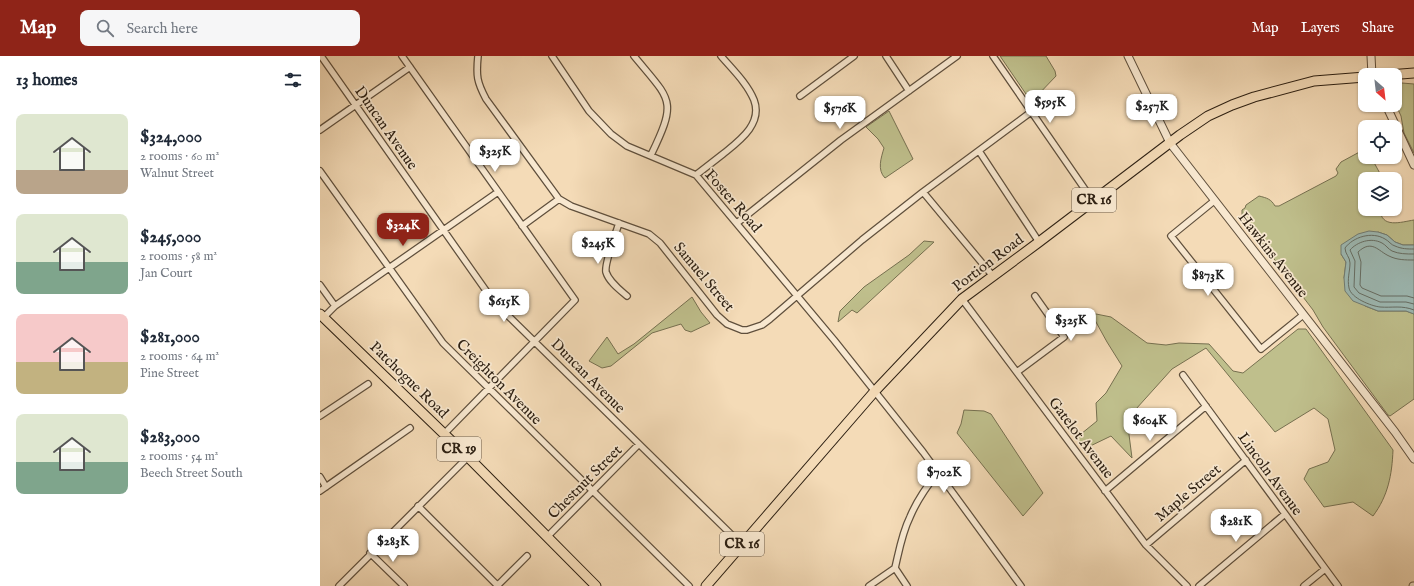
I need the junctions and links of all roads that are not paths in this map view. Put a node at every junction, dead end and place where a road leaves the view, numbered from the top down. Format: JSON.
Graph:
{"nodes":[{"id":1,"x":321,"y":56,"type":"edge"},
{"id":2,"x":402,"y":56,"type":"edge"},
{"id":3,"x":478,"y":56,"type":"edge"},
{"id":4,"x":552,"y":56,"type":"edge"},
{"id":5,"x":634,"y":56,"type":"edge"},
{"id":6,"x":721,"y":56,"type":"edge"},
{"id":7,"x":854,"y":56,"type":"edge"},
{"id":8,"x":886,"y":56,"type":"edge"},
{"id":9,"x":957,"y":56,"type":"edge"},
{"id":10,"x":993,"y":56,"type":"edge"},
{"id":11,"x":1128,"y":56,"type":"edge"},
{"id":12,"x":1371,"y":56,"type":"edge"},
{"id":13,"x":410,"y":67,"type":"junction"},
{"id":14,"x":1372,"y":68,"type":"edge"},
{"id":15,"x":1414,"y":73,"type":"edge"},
{"id":16,"x":1402,"y":74,"type":"edge"},
{"id":17,"x":1358,"y":78,"type":"edge"},
{"id":18,"x":909,"y":91,"type":"junction"},
{"id":19,"x":800,"y":96,"type":"dead end"},
{"id":20,"x":356,"y":106,"type":"junction"},
{"id":21,"x":1031,"y":112,"type":"junction"},
{"id":22,"x":1389,"y":112,"type":"edge"},
{"id":23,"x":320,"y":130,"type":"edge"},
{"id":24,"x":1170,"y":143,"type":"junction"},
{"id":25,"x":979,"y":151,"type":"junction"},
{"id":26,"x":651,"y":156,"type":"junction"},
{"id":27,"x":1414,"y":165,"type":"edge"},
{"id":28,"x":320,"y":171,"type":"edge"},
{"id":29,"x":696,"y":175,"type":"junction"},
{"id":30,"x":498,"y":192,"type":"junction"},
{"id":31,"x":924,"y":192,"type":"junction"},
{"id":32,"x":559,"y":199,"type":"junction"},
{"id":33,"x":1093,"y":201,"type":"junction"},
{"id":34,"x":1214,"y":201,"type":"junction"},
{"id":35,"x":619,"y":223,"type":"junction"},
{"id":36,"x":737,"y":223,"type":"junction"},
{"id":37,"x":522,"y":226,"type":"junction"},
{"id":38,"x":443,"y":230,"type":"junction"},
{"id":39,"x":1039,"y":242,"type":"junction"},
{"id":40,"x":389,"y":268,"type":"junction"},
{"id":41,"x":992,"y":276,"type":"junction"},
{"id":42,"x":320,"y":285,"type":"edge"},
{"id":43,"x":627,"y":296,"type":"dead end"},
{"id":44,"x":797,"y":296,"type":"junction"},
{"id":45,"x":1035,"y":296,"type":"dead end"},
{"id":46,"x":962,"y":298,"type":"junction"},
{"id":47,"x":335,"y":306,"type":"junction"},
{"id":48,"x":1303,"y":315,"type":"junction"},
{"id":49,"x":322,"y":316,"type":"edge"},
{"id":50,"x":535,"y":341,"type":"junction"},
{"id":51,"x":1017,"y":372,"type":"junction"},
{"id":52,"x":1183,"y":375,"type":"dead end"},
{"id":53,"x":368,"y":384,"type":"dead end"},
{"id":54,"x":489,"y":389,"type":"junction"},
{"id":55,"x":875,"y":391,"type":"junction"},
{"id":56,"x":1206,"y":406,"type":"junction"},
{"id":57,"x":320,"y":416,"type":"edge"},
{"id":58,"x":410,"y":428,"type":"dead end"},
{"id":59,"x":444,"y":434,"type":"junction"},
{"id":60,"x":639,"y":444,"type":"junction"},
{"id":61,"x":468,"y":457,"type":"junction"},
{"id":62,"x":1414,"y":459,"type":"edge"},
{"id":63,"x":1246,"y":460,"type":"junction"},
{"id":64,"x":938,"y":472,"type":"junction"},
{"id":65,"x":320,"y":477,"type":"edge"},
{"id":66,"x":326,"y":487,"type":"junction"},
{"id":67,"x":592,"y":491,"type":"junction"},
{"id":68,"x":1105,"y":491,"type":"junction"},
{"id":69,"x":320,"y":492,"type":"edge"},
{"id":70,"x":418,"y":506,"type":"junction"},
{"id":71,"x":1285,"y":514,"type":"junction"},
{"id":72,"x":547,"y":537,"type":"junction"},
{"id":73,"x":742,"y":544,"type":"junction"},
{"id":74,"x":1146,"y":544,"type":"junction"},
{"id":75,"x":370,"y":554,"type":"junction"},
{"id":76,"x":527,"y":556,"type":"dead end"},
{"id":77,"x":895,"y":568,"type":"junction"},
{"id":78,"x":1325,"y":569,"type":"junction"},
{"id":79,"x":339,"y":586,"type":"edge"},
{"id":80,"x":404,"y":586,"type":"edge"},
{"id":81,"x":498,"y":586,"type":"edge"},
{"id":82,"x":596,"y":586,"type":"edge"},
{"id":83,"x":689,"y":586,"type":"edge"},
{"id":84,"x":706,"y":586,"type":"edge"},
{"id":85,"x":868,"y":586,"type":"edge"},
{"id":86,"x":907,"y":586,"type":"edge"},
{"id":87,"x":1021,"y":586,"type":"edge"},
{"id":88,"x":1187,"y":586,"type":"edge"},
{"id":89,"x":1199,"y":586,"type":"edge"},
{"id":90,"x":1304,"y":586,"type":"edge"},
{"id":91,"x":1338,"y":586,"type":"edge"}],
"edges":[{"from":1,"to":20,"type":"street","name":"Duncan Avenue"},
{"from":2,"to":13,"type":"street"},
{"from":3,"to":32,"type":"street","name":"Samuel Street"},
{"from":4,"to":26,"type":"street","name":"Foster Road"},
{"from":5,"to":26,"type":"street"},
{"from":6,"to":29,"type":"street"},
{"from":7,"to":19,"type":"street"},
{"from":8,"to":18,"type":"street"},
{"from":9,"to":18,"type":"street"},
{"from":10,"to":21,"type":"street"},
{"from":11,"to":24,"type":"street","name":"Hawkins Avenue"},
{"from":12,"to":14,"type":"street"},
{"from":13,"to":20,"type":"street"},
{"from":13,"to":30,"type":"street"},
{"from":15,"to":16,"type":"main road"},
{"from":17,"to":24,"type":"main road","name":"Portion Road","number":"CR 16"},
{"from":18,"to":36,"type":"street"},
{"from":20,"to":23,"type":"street"},
{"from":20,"to":38,"type":"street","name":"Duncan Avenue"},
{"from":21,"to":25,"type":"street","name":"Samuel Street"},
{"from":21,"to":33,"type":"street"},
{"from":22,"to":27,"type":"street"},
{"from":24,"to":33,"type":"main road","name":"Portion Road","number":"CR 16"},
{"from":24,"to":34,"type":"street","name":"Hawkins Avenue"},
{"from":25,"to":31,"type":"street","name":"Samuel Street"},
{"from":25,"to":39,"type":"street"},
{"from":26,"to":29,"type":"street","name":"Foster Road"},
{"from":28,"to":40,"type":"street","name":"Creighton Avenue"},
{"from":29,"to":36,"type":"street","name":"Foster Road"},
{"from":30,"to":37,"type":"street"},
{"from":30,"to":38,"type":"street"},
{"from":31,"to":41,"type":"street"},
{"from":31,"to":44,"type":"street","name":"Samuel Street"},
{"from":32,"to":35,"type":"street","name":"Samuel Street"},
{"from":32,"to":37,"type":"street"},
{"from":33,"to":39,"type":"main road","name":"Portion Road","number":"CR 16"},
{"from":34,"to":48,"type":"street","name":"Hawkins Avenue"},
{"from":34,"to":48,"type":"street"},
{"from":35,"to":43,"type":"street"},
{"from":35,"to":44,"type":"street","name":"Samuel Street"},
{"from":36,"to":44,"type":"street","name":"Foster Road"},
{"from":37,"to":50,"type":"street"},
{"from":38,"to":40,"type":"street"},
{"from":38,"to":50,"type":"street","name":"Duncan Avenue"},
{"from":39,"to":41,"type":"main road","name":"Portion Road","number":"CR 16"},
{"from":40,"to":47,"type":"street"},
{"from":40,"to":54,"type":"street","name":"Creighton Avenue"},
{"from":41,"to":46,"type":"main road","name":"Portion Road","number":"CR 16"},
{"from":42,"to":47,"type":"street"},
{"from":44,"to":55,"type":"street","name":"Foster Road"},
{"from":45,"to":51,"type":"street"},
{"from":46,"to":51,"type":"street","name":"Gatelot Avenue"},
{"from":46,"to":55,"type":"main road","name":"Portion Road","number":"CR 16"},
{"from":47,"to":49,"type":"street"},
{"from":48,"to":62,"type":"street","name":"Hawkins Avenue"},
{"from":49,"to":59,"type":"main road","name":"Patchogue Road","number":"CR 19"},
{"from":50,"to":54,"type":"street"},
{"from":50,"to":60,"type":"street","name":"Duncan Avenue"},
{"from":51,"to":68,"type":"street","name":"Gatelot Avenue"},
{"from":52,"to":56,"type":"street","name":"Lincoln Avenue"},
{"from":53,"to":57,"type":"street"},
{"from":54,"to":59,"type":"street"},
{"from":54,"to":67,"type":"street","name":"Creighton Avenue"},
{"from":55,"to":64,"type":"street","name":"Foster Road"},
{"from":55,"to":73,"type":"main road","name":"Portion Road","number":"CR 16"},
{"from":56,"to":63,"type":"street","name":"Lincoln Avenue"},
{"from":56,"to":68,"type":"street"},
{"from":58,"to":66,"type":"street"},
{"from":59,"to":61,"type":"main road","name":"Patchogue Road","number":"CR 19"},
{"from":60,"to":67,"type":"street","name":"Chestnut Street"},
{"from":60,"to":73,"type":"street","name":"Duncan Avenue"},
{"from":61,"to":70,"type":"street"},
{"from":61,"to":72,"type":"main road","name":"Patchogue Road","number":"CR 19"},
{"from":63,"to":71,"type":"street","name":"Lincoln Avenue"},
{"from":63,"to":74,"type":"street","name":"Maple Street"},
{"from":64,"to":77,"type":"street"},
{"from":64,"to":87,"type":"street","name":"Foster Road"},
{"from":65,"to":66,"type":"street"},
{"from":66,"to":69,"type":"street"},
{"from":67,"to":72,"type":"street","name":"Chestnut Street"},
{"from":67,"to":83,"type":"street","name":"Creighton Avenue"},
{"from":68,"to":74,"type":"street","name":"Gatelot Avenue"},
{"from":70,"to":75,"type":"street"},
{"from":70,"to":81,"type":"street"},
{"from":71,"to":78,"type":"street","name":"Lincoln Avenue"},
{"from":71,"to":89,"type":"street"},
{"from":72,"to":82,"type":"main road","name":"Patchogue Road","number":"CR 19"},
{"from":73,"to":84,"type":"main road","name":"Portion Road","number":"CR 16"},
{"from":74,"to":88,"type":"street","name":"Gatelot Avenue"},
{"from":75,"to":79,"type":"street"},
{"from":75,"to":80,"type":"street"},
{"from":76,"to":81,"type":"street"},
{"from":77,"to":85,"type":"street"},
{"from":77,"to":86,"type":"street"},
{"from":78,"to":90,"type":"street"},
{"from":78,"to":91,"type":"street","name":"Lincoln Avenue"}]}
